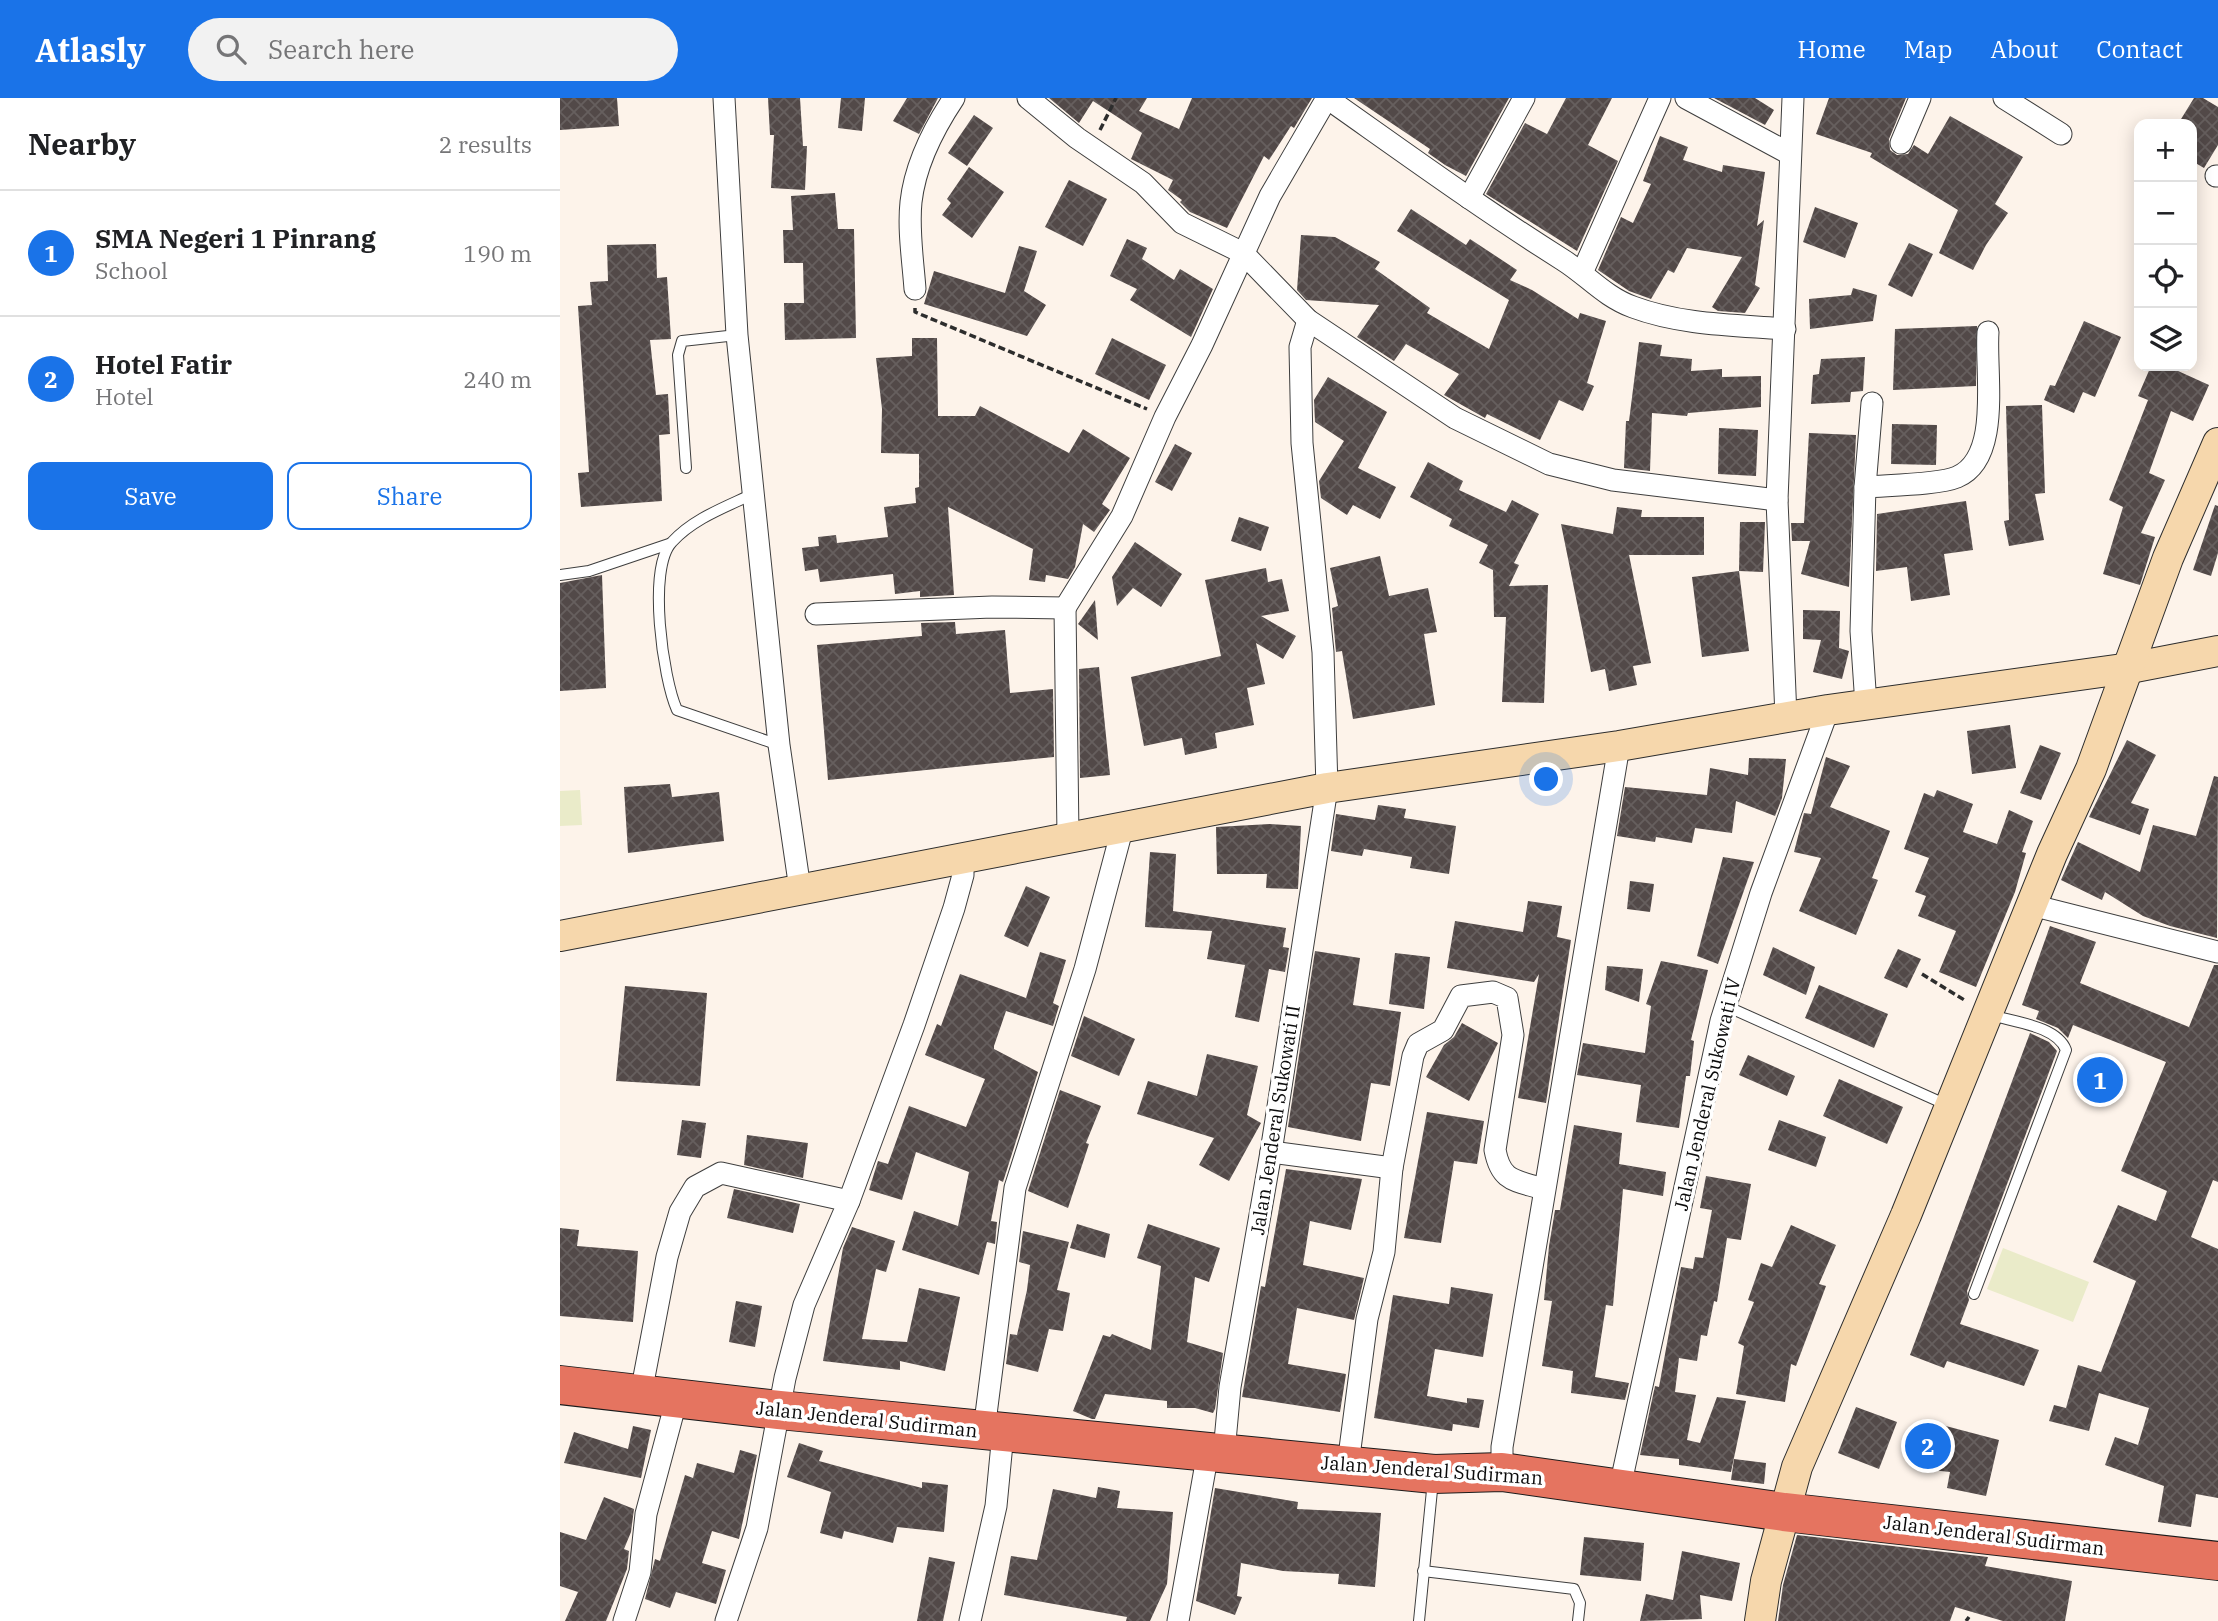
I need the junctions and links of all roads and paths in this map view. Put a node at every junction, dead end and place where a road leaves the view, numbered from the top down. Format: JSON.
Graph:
{"nodes":[{"id":1,"x":724,"y":98,"type":"edge"},
{"id":2,"x":954,"y":98,"type":"edge"},
{"id":3,"x":1028,"y":98,"type":"edge"},
{"id":4,"x":1116,"y":98,"type":"edge"},
{"id":5,"x":1327,"y":98,"type":"edge"},
{"id":6,"x":1524,"y":98,"type":"edge"},
{"id":7,"x":1660,"y":98,"type":"edge"},
{"id":8,"x":1686,"y":98,"type":"edge"},
{"id":9,"x":1793,"y":98,"type":"edge"},
{"id":10,"x":1920,"y":98,"type":"edge"},
{"id":11,"x":2004,"y":98,"type":"edge"},
{"id":12,"x":2061,"y":134,"type":"dead end"},
{"id":13,"x":1901,"y":144,"type":"dead end"},
{"id":14,"x":1091,"y":147,"type":"junction"},
{"id":15,"x":1790,"y":154,"type":"junction"},
{"id":16,"x":1469,"y":198,"type":"junction"},
{"id":17,"x":1243,"y":253,"type":"junction"},
{"id":18,"x":1582,"y":273,"type":"junction"},
{"id":19,"x":915,"y":289,"type":"joint"},
{"id":20,"x":1308,"y":320,"type":"junction"},
{"id":21,"x":1785,"y":328,"type":"junction"},
{"id":22,"x":1988,"y":332,"type":"dead end"},
{"id":23,"x":737,"y":335,"type":"junction"},
{"id":24,"x":1872,"y":403,"type":"dead end"},
{"id":25,"x":1165,"y":417,"type":"junction"},
{"id":26,"x":2218,"y":443,"type":"edge"},
{"id":27,"x":686,"y":468,"type":"dead end"},
{"id":28,"x":1865,"y":487,"type":"junction"},
{"id":29,"x":755,"y":494,"type":"junction"},
{"id":30,"x":1777,"y":500,"type":"junction"},
{"id":31,"x":669,"y":544,"type":"junction"},
{"id":32,"x":560,"y":575,"type":"edge"},
{"id":33,"x":1065,"y":608,"type":"junction"},
{"id":34,"x":816,"y":614,"type":"dead end"},
{"id":35,"x":2218,"y":651,"type":"edge"},
{"id":36,"x":2130,"y":668,"type":"junction"},
{"id":37,"x":1866,"y":705,"type":"junction"},
{"id":38,"x":1828,"y":710,"type":"junction"},
{"id":39,"x":1786,"y":717,"type":"junction"},
{"id":40,"x":779,"y":746,"type":"junction"},
{"id":41,"x":1619,"y":746,"type":"junction"},
{"id":42,"x":1326,"y":788,"type":"junction"},
{"id":43,"x":1124,"y":826,"type":"junction"},
{"id":44,"x":1068,"y":836,"type":"junction"},
{"id":45,"x":963,"y":857,"type":"junction"},
{"id":46,"x":800,"y":889,"type":"junction"},
{"id":47,"x":2031,"y":905,"type":"junction"},
{"id":48,"x":560,"y":936,"type":"edge"},
{"id":49,"x":2218,"y":952,"type":"edge"},
{"id":50,"x":1922,"y":974,"type":"dead end"},
{"id":51,"x":1726,"y":1006,"type":"junction"},
{"id":52,"x":1986,"y":1014,"type":"junction"},
{"id":53,"x":1948,"y":1106,"type":"junction"},
{"id":54,"x":1271,"y":1153,"type":"junction"},
{"id":55,"x":1392,"y":1168,"type":"junction"},
{"id":56,"x":1543,"y":1189,"type":"junction"},
{"id":57,"x":849,"y":1201,"type":"junction"},
{"id":58,"x":1974,"y":1294,"type":"dead end"},
{"id":59,"x":560,"y":1385,"type":"edge"},
{"id":60,"x":659,"y":1395,"type":"junction"},
{"id":61,"x":779,"y":1410,"type":"junction"},
{"id":62,"x":993,"y":1431,"type":"junction"},
{"id":63,"x":1216,"y":1452,"type":"junction"},
{"id":64,"x":1348,"y":1464,"type":"junction"},
{"id":65,"x":1502,"y":1472,"type":"junction"},
{"id":66,"x":1434,"y":1474,"type":"junction"},
{"id":67,"x":1620,"y":1487,"type":"junction"},
{"id":68,"x":1784,"y":1512,"type":"junction"},
{"id":69,"x":2218,"y":1561,"type":"edge"},
{"id":70,"x":1423,"y":1571,"type":"junction"},
{"id":71,"x":624,"y":1621,"type":"edge"},
{"id":72,"x":726,"y":1621,"type":"edge"},
{"id":73,"x":970,"y":1621,"type":"edge"},
{"id":74,"x":1178,"y":1621,"type":"edge"},
{"id":75,"x":1419,"y":1621,"type":"edge"},
{"id":76,"x":1578,"y":1621,"type":"edge"},
{"id":77,"x":1760,"y":1621,"type":"edge"}],
"edges":[{"from":1,"to":23,"type":"street"},
{"from":2,"to":19,"type":"street"},
{"from":3,"to":14,"type":"street"},
{"from":4,"to":14,"type":"path"},
{"from":5,"to":16,"type":"street"},
{"from":5,"to":17,"type":"street"},
{"from":6,"to":16,"type":"street"},
{"from":7,"to":18,"type":"street"},
{"from":8,"to":15,"type":"street"},
{"from":9,"to":15,"type":"street"},
{"from":10,"to":13,"type":"street"},
{"from":11,"to":12,"type":"street"},
{"from":14,"to":17,"type":"street"},
{"from":15,"to":21,"type":"street"},
{"from":16,"to":18,"type":"street"},
{"from":17,"to":20,"type":"street"},
{"from":17,"to":25,"type":"street"},
{"from":18,"to":21,"type":"street"},
{"from":19,"to":25,"type":"path"},
{"from":20,"to":30,"type":"street"},
{"from":20,"to":42,"type":"street","name":"Jalan Jenderal Sukowati II"},
{"from":21,"to":30,"type":"street"},
{"from":22,"to":28,"type":"street"},
{"from":23,"to":27,"type":"lane"},
{"from":23,"to":29,"type":"street"},
{"from":24,"to":28,"type":"street"},
{"from":25,"to":33,"type":"street"},
{"from":26,"to":36,"type":"street"},
{"from":28,"to":37,"type":"street"},
{"from":29,"to":31,"type":"lane"},
{"from":29,"to":40,"type":"street"},
{"from":30,"to":39,"type":"street"},
{"from":31,"to":32,"type":"lane"},
{"from":31,"to":40,"type":"lane"},
{"from":33,"to":34,"type":"street"},
{"from":33,"to":44,"type":"street"},
{"from":35,"to":36,"type":"street"},
{"from":36,"to":37,"type":"street"},
{"from":36,"to":47,"type":"street"},
{"from":37,"to":38,"type":"street"},
{"from":38,"to":39,"type":"street"},
{"from":38,"to":51,"type":"street","name":"Jalan Jenderal Sukowati IV"},
{"from":39,"to":41,"type":"street"},
{"from":40,"to":46,"type":"street"},
{"from":41,"to":42,"type":"street"},
{"from":41,"to":56,"type":"street"},
{"from":42,"to":43,"type":"street"},
{"from":42,"to":54,"type":"street","name":"Jalan Jenderal Sukowati II"},
{"from":43,"to":44,"type":"street"},
{"from":43,"to":62,"type":"street"},
{"from":44,"to":45,"type":"street"},
{"from":45,"to":46,"type":"street"},
{"from":45,"to":57,"type":"street"},
{"from":46,"to":48,"type":"street"},
{"from":47,"to":49,"type":"street"},
{"from":47,"to":52,"type":"street"},
{"from":50,"to":52,"type":"path"},
{"from":51,"to":53,"type":"lane"},
{"from":51,"to":67,"type":"street","name":"Jalan Jenderal Sukowati IV"},
{"from":52,"to":53,"type":"street"},
{"from":52,"to":58,"type":"lane"},
{"from":53,"to":68,"type":"street"},
{"from":54,"to":55,"type":"street"},
{"from":54,"to":63,"type":"street","name":"Jalan Jenderal Sukowati II"},
{"from":55,"to":56,"type":"street"},
{"from":55,"to":64,"type":"street"},
{"from":56,"to":65,"type":"street"},
{"from":57,"to":60,"type":"street"},
{"from":57,"to":61,"type":"street"},
{"from":59,"to":60,"type":"highway","name":"Jalan Jenderal Sudirman"},
{"from":60,"to":61,"type":"highway","name":"Jalan Jenderal Sudirman"},
{"from":60,"to":71,"type":"street"},
{"from":61,"to":62,"type":"highway","name":"Jalan Jenderal Sudirman"},
{"from":61,"to":72,"type":"street"},
{"from":62,"to":63,"type":"highway","name":"Jalan Jenderal Sudirman"},
{"from":62,"to":73,"type":"street"},
{"from":63,"to":64,"type":"highway","name":"Jalan Jenderal Sudirman"},
{"from":63,"to":74,"type":"street","name":"Jalan Jenderal Sukowati II"},
{"from":64,"to":66,"type":"highway","name":"Jalan Jenderal Sudirman"},
{"from":65,"to":66,"type":"highway","name":"Jalan Jenderal Sudirman"},
{"from":65,"to":67,"type":"highway","name":"Jalan Jenderal Sudirman"},
{"from":66,"to":70,"type":"lane"},
{"from":67,"to":68,"type":"highway","name":"Jalan Jenderal Sudirman"},
{"from":68,"to":69,"type":"highway","name":"Jalan Jenderal Sudirman"},
{"from":68,"to":77,"type":"street"},
{"from":70,"to":75,"type":"lane"},
{"from":70,"to":76,"type":"lane"}]}
